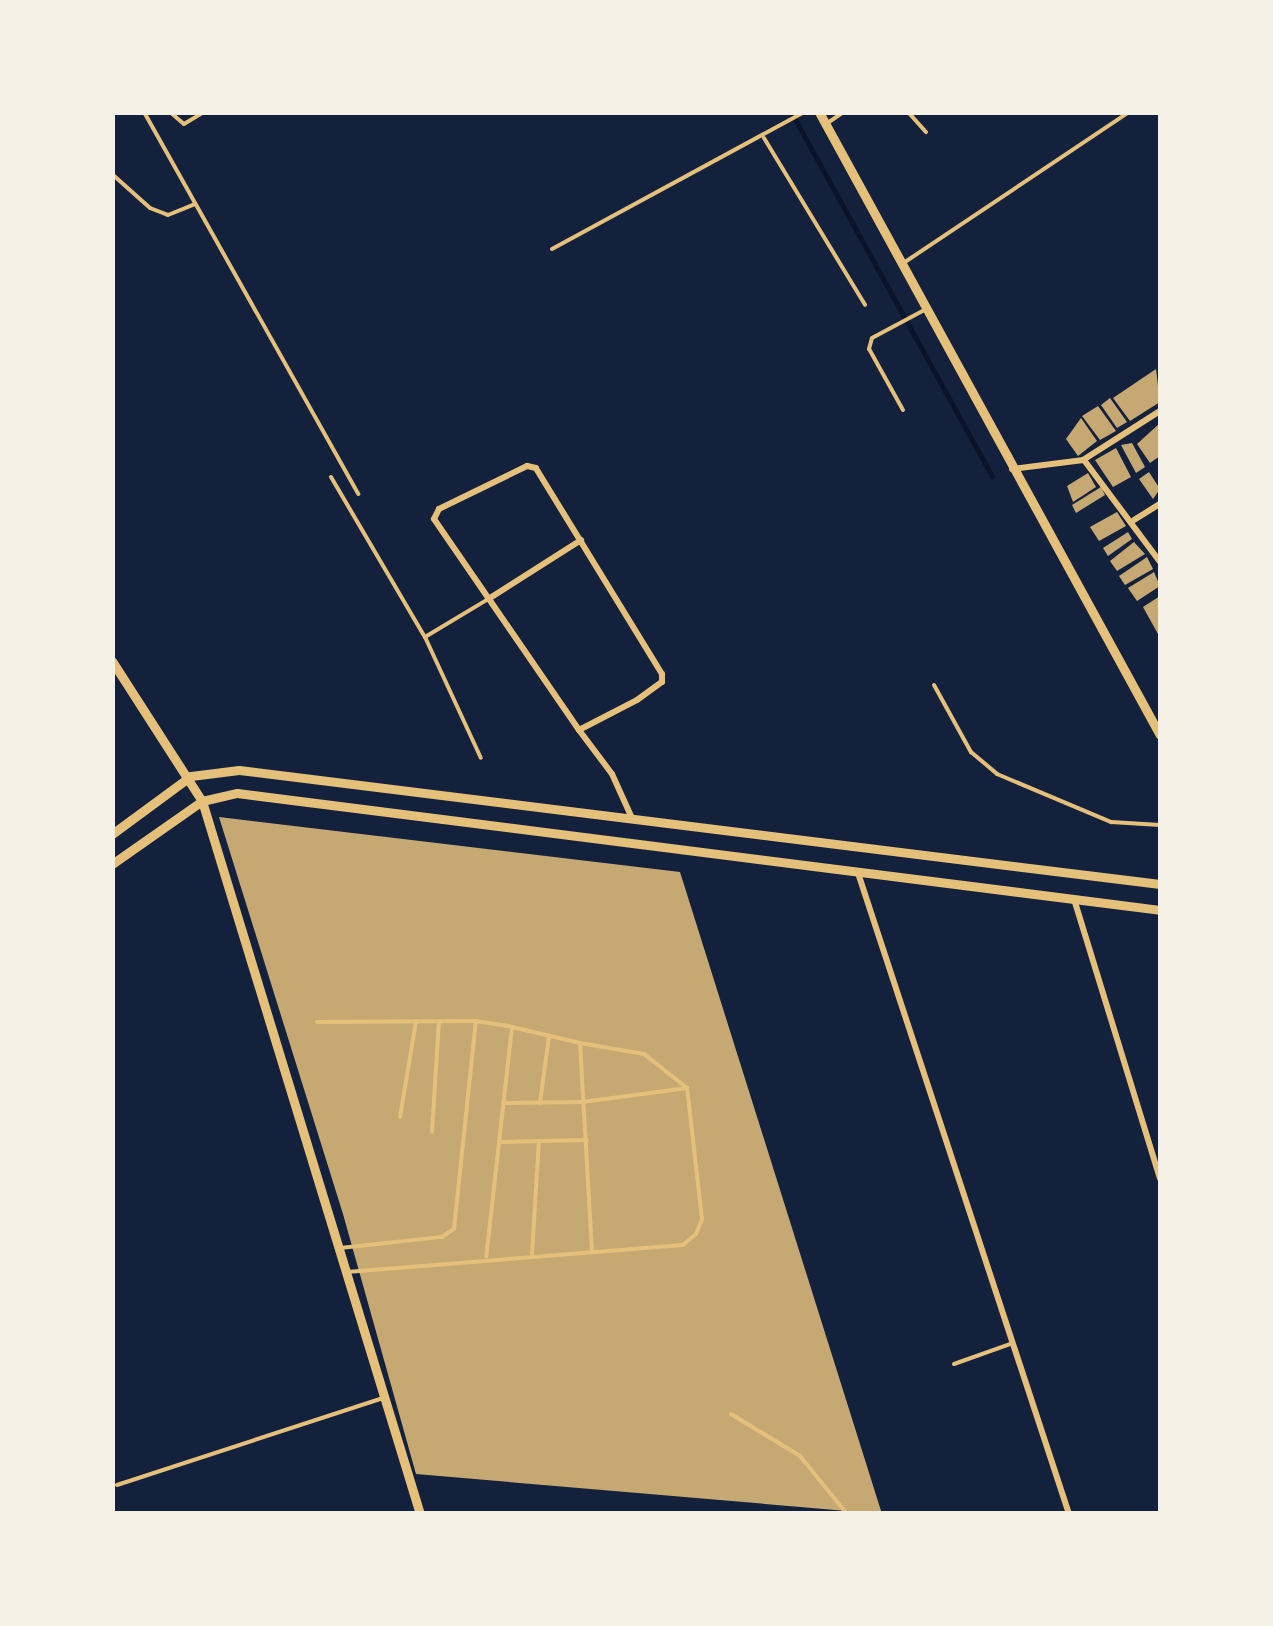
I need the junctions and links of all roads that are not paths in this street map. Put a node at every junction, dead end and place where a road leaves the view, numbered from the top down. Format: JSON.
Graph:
{"nodes":[{"id":1,"x":144,"y":112,"type":"edge"},
{"id":2,"x":170,"y":112,"type":"edge"},
{"id":3,"x":204,"y":112,"type":"edge"},
{"id":4,"x":819,"y":112,"type":"edge"},
{"id":5,"x":844,"y":112,"type":"edge"},
{"id":6,"x":908,"y":112,"type":"edge"},
{"id":7,"x":1129,"y":112,"type":"edge"},
{"id":8,"x":802,"y":113,"type":"edge"},
{"id":9,"x":826,"y":124,"type":"junction"},
{"id":10,"x":926,"y":132,"type":"dead end"},
{"id":11,"x":763,"y":136,"type":"junction"},
{"id":12,"x":112,"y":174,"type":"edge"},
{"id":13,"x":195,"y":204,"type":"junction"},
{"id":14,"x":552,"y":249,"type":"dead end"},
{"id":15,"x":902,"y":264,"type":"junction"},
{"id":16,"x":865,"y":305,"type":"dead end"},
{"id":17,"x":926,"y":309,"type":"junction"},
{"id":18,"x":903,"y":410,"type":"dead end"},
{"id":19,"x":1160,"y":411,"type":"edge"},
{"id":20,"x":1084,"y":460,"type":"junction"},
{"id":21,"x":1012,"y":468,"type":"junction"},
{"id":22,"x":331,"y":477,"type":"dead end"},
{"id":23,"x":358,"y":494,"type":"dead end"},
{"id":24,"x":1160,"y":504,"type":"edge"},
{"id":25,"x":1134,"y":520,"type":"junction"},
{"id":26,"x":580,"y":540,"type":"junction"},
{"id":27,"x":1160,"y":562,"type":"edge"},
{"id":28,"x":490,"y":598,"type":"junction"},
{"id":29,"x":425,"y":637,"type":"junction"},
{"id":30,"x":112,"y":661,"type":"edge"},
{"id":31,"x":934,"y":685,"type":"dead end"},
{"id":32,"x":579,"y":730,"type":"junction"},
{"id":33,"x":1160,"y":735,"type":"edge"},
{"id":34,"x":481,"y":758,"type":"dead end"},
{"id":35,"x":191,"y":776,"type":"junction"},
{"id":36,"x":202,"y":801,"type":"junction"},
{"id":37,"x":632,"y":820,"type":"junction"},
{"id":38,"x":1160,"y":825,"type":"edge"},
{"id":39,"x":112,"y":834,"type":"edge"},
{"id":40,"x":112,"y":864,"type":"edge"},
{"id":41,"x":859,"y":876,"type":"junction"},
{"id":42,"x":1160,"y":884,"type":"edge"},
{"id":43,"x":1074,"y":900,"type":"junction"},
{"id":44,"x":1160,"y":910,"type":"edge"},
{"id":45,"x":416,"y":1021,"type":"junction"},
{"id":46,"x":439,"y":1021,"type":"junction"},
{"id":47,"x":476,"y":1021,"type":"junction"},
{"id":48,"x":318,"y":1022,"type":"dead end"},
{"id":49,"x":512,"y":1027,"type":"junction"},
{"id":50,"x":549,"y":1036,"type":"junction"},
{"id":51,"x":580,"y":1042,"type":"junction"},
{"id":52,"x":687,"y":1088,"type":"junction"},
{"id":53,"x":583,"y":1102,"type":"junction"},
{"id":54,"x":504,"y":1103,"type":"junction"},
{"id":55,"x":540,"y":1103,"type":"junction"},
{"id":56,"x":400,"y":1118,"type":"dead end"},
{"id":57,"x":432,"y":1132,"type":"dead end"},
{"id":58,"x":587,"y":1140,"type":"junction"},
{"id":59,"x":539,"y":1141,"type":"junction"},
{"id":60,"x":499,"y":1142,"type":"junction"},
{"id":61,"x":1160,"y":1178,"type":"edge"},
{"id":62,"x":335,"y":1248,"type":"junction"},
{"id":63,"x":592,"y":1250,"type":"junction"},
{"id":64,"x":532,"y":1254,"type":"junction"},
{"id":65,"x":486,"y":1257,"type":"junction"},
{"id":66,"x":342,"y":1273,"type":"junction"},
{"id":67,"x":1012,"y":1342,"type":"junction"},
{"id":68,"x":954,"y":1364,"type":"dead end"},
{"id":69,"x":383,"y":1398,"type":"junction"},
{"id":70,"x":732,"y":1414,"type":"dead end"},
{"id":71,"x":118,"y":1485,"type":"dead end"},
{"id":72,"x":420,"y":1514,"type":"edge"},
{"id":73,"x":847,"y":1514,"type":"edge"},
{"id":74,"x":1069,"y":1514,"type":"edge"}],
"edges":[{"from":1,"to":13,"type":"lane"},
{"from":2,"to":3,"type":"lane"},
{"from":4,"to":9,"type":"street"},
{"from":5,"to":9,"type":"lane"},
{"from":6,"to":10,"type":"lane"},
{"from":7,"to":15,"type":"lane"},
{"from":8,"to":11,"type":"lane"},
{"from":9,"to":15,"type":"street"},
{"from":11,"to":14,"type":"lane"},
{"from":11,"to":16,"type":"lane"},
{"from":12,"to":13,"type":"lane"},
{"from":13,"to":23,"type":"lane"},
{"from":15,"to":17,"type":"street"},
{"from":17,"to":18,"type":"lane"},
{"from":17,"to":21,"type":"street"},
{"from":19,"to":20,"type":"street"},
{"from":20,"to":21,"type":"street"},
{"from":20,"to":25,"type":"street"},
{"from":21,"to":33,"type":"street"},
{"from":22,"to":29,"type":"lane"},
{"from":24,"to":25,"type":"street"},
{"from":25,"to":27,"type":"street"},
{"from":26,"to":28,"type":"street"},
{"from":26,"to":28,"type":"street"},
{"from":26,"to":32,"type":"street"},
{"from":28,"to":29,"type":"lane"},
{"from":28,"to":32,"type":"street"},
{"from":29,"to":34,"type":"lane"},
{"from":30,"to":35,"type":"street"},
{"from":31,"to":38,"type":"lane"},
{"from":32,"to":37,"type":"street"},
{"from":35,"to":36,"type":"street"},
{"from":35,"to":37,"type":"street"},
{"from":35,"to":39,"type":"street"},
{"from":36,"to":40,"type":"street"},
{"from":36,"to":41,"type":"street"},
{"from":36,"to":62,"type":"street"},
{"from":37,"to":42,"type":"street"},
{"from":41,"to":43,"type":"street"},
{"from":41,"to":67,"type":"street"},
{"from":43,"to":44,"type":"street"},
{"from":43,"to":61,"type":"street"},
{"from":45,"to":46,"type":"lane"},
{"from":45,"to":48,"type":"lane"},
{"from":45,"to":56,"type":"lane"},
{"from":46,"to":47,"type":"lane"},
{"from":46,"to":57,"type":"lane"},
{"from":47,"to":49,"type":"lane"},
{"from":47,"to":62,"type":"lane"},
{"from":49,"to":50,"type":"lane"},
{"from":49,"to":54,"type":"lane"},
{"from":50,"to":51,"type":"lane"},
{"from":50,"to":55,"type":"lane"},
{"from":51,"to":52,"type":"lane"},
{"from":51,"to":53,"type":"lane"},
{"from":52,"to":53,"type":"lane"},
{"from":52,"to":63,"type":"lane"},
{"from":53,"to":55,"type":"lane"},
{"from":53,"to":58,"type":"lane"},
{"from":54,"to":55,"type":"lane"},
{"from":54,"to":60,"type":"lane"},
{"from":58,"to":59,"type":"lane"},
{"from":58,"to":63,"type":"lane"},
{"from":59,"to":60,"type":"lane"},
{"from":59,"to":64,"type":"lane"},
{"from":60,"to":65,"type":"lane"},
{"from":62,"to":66,"type":"street"},
{"from":63,"to":64,"type":"lane"},
{"from":64,"to":65,"type":"lane"},
{"from":65,"to":66,"type":"lane"},
{"from":66,"to":69,"type":"street"},
{"from":67,"to":68,"type":"lane"},
{"from":67,"to":74,"type":"street"},
{"from":69,"to":71,"type":"lane"},
{"from":69,"to":72,"type":"street"},
{"from":70,"to":73,"type":"lane"}]}
